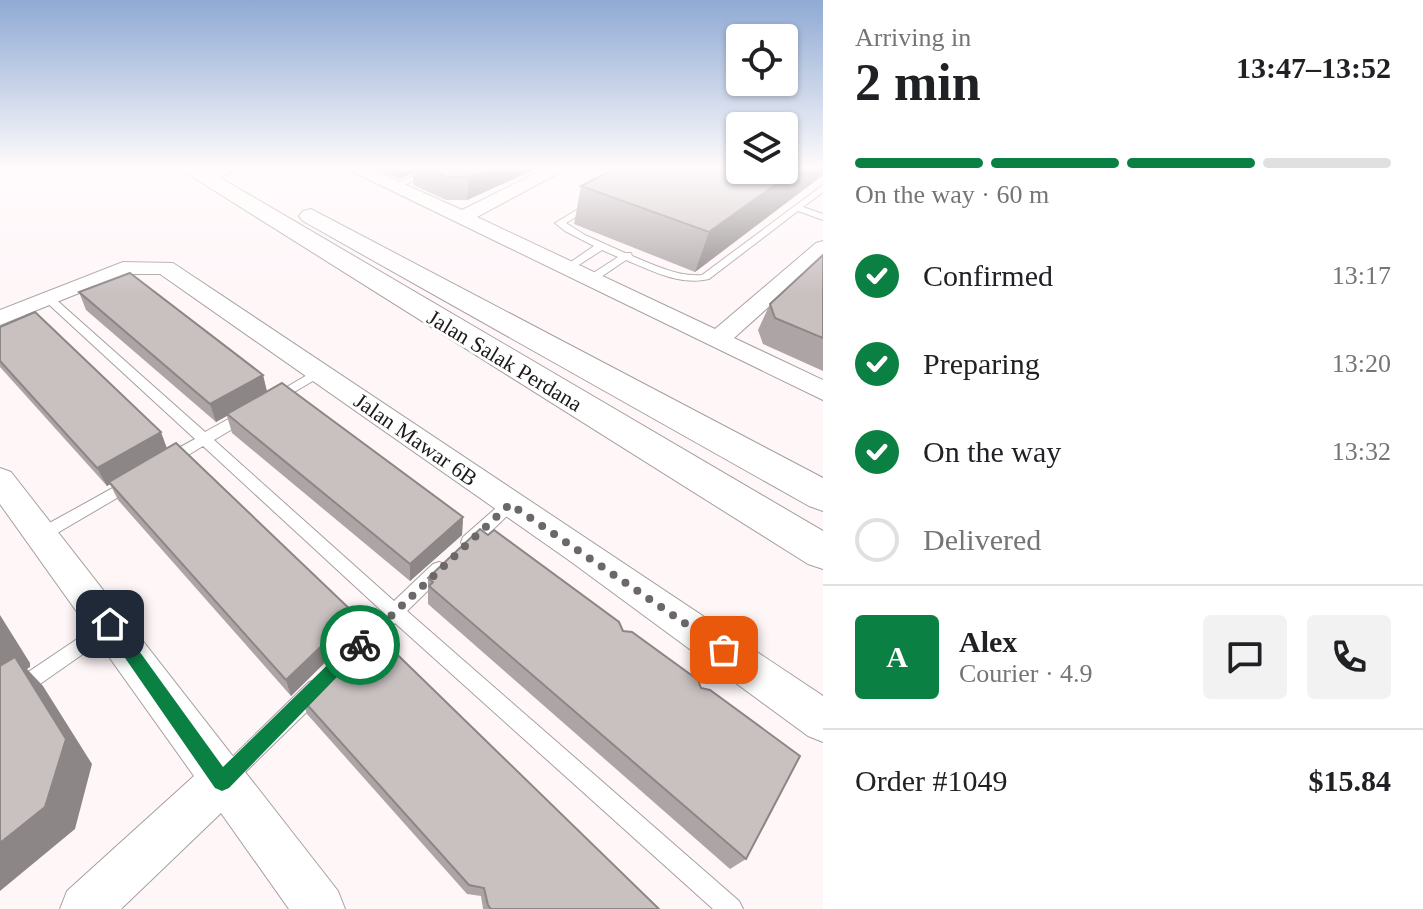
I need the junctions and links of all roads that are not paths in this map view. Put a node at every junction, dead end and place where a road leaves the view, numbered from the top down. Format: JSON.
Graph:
{"nodes":[{"id":1,"x":279,"y":209,"type":"edge"},
{"id":2,"x":289,"y":209,"type":"edge"},
{"id":3,"x":445,"y":209,"type":"edge"},
{"id":4,"x":477,"y":209,"type":"edge"},
{"id":5,"x":584,"y":209,"type":"edge"},
{"id":6,"x":799,"y":209,"type":"edge"},
{"id":7,"x":800,"y":209,"type":"edge"},
{"id":8,"x":462,"y":217,"type":"junction"},
{"id":9,"x":823,"y":217,"type":"edge"},
{"id":10,"x":603,"y":245,"type":"junction"},
{"id":11,"x":823,"y":247,"type":"edge"},
{"id":12,"x":628,"y":255,"type":"junction"},
{"id":13,"x":567,"y":268,"type":"junction"},
{"id":14,"x":591,"y":279,"type":"junction"},
{"id":15,"x":48,"y":298,"type":"junction"},
{"id":16,"x":0,"y":318,"type":"edge"},
{"id":17,"x":718,"y":340,"type":"junction"},
{"id":18,"x":319,"y":372,"type":"junction"},
{"id":19,"x":823,"y":391,"type":"edge"},
{"id":20,"x":205,"y":439,"type":"junction"},
{"id":21,"x":151,"y":471,"type":"edge"},
{"id":22,"x":137,"y":479,"type":"edge"},
{"id":23,"x":823,"y":496,"type":"edge"},
{"id":24,"x":510,"y":504,"type":"junction"},
{"id":25,"x":16,"y":511,"type":"edge"},
{"id":26,"x":823,"y":552,"type":"edge"},
{"id":27,"x":394,"y":611,"type":"junction"},
{"id":28,"x":110,"y":624,"type":"junction"},
{"id":29,"x":351,"y":654,"type":"edge"},
{"id":30,"x":329,"y":675,"type":"edge"},
{"id":31,"x":0,"y":702,"type":"edge"},
{"id":32,"x":823,"y":721,"type":"edge"},
{"id":33,"x":222,"y":781,"type":"junction"},
{"id":34,"x":85,"y":909,"type":"edge"},
{"id":35,"x":320,"y":909,"type":"edge"},
{"id":36,"x":731,"y":909,"type":"edge"}],
"edges":[{"from":1,"to":26,"type":"street","name":"Jalan Salak Perdana"},
{"from":2,"to":23,"type":"street","name":"Jalan Salak Perdana"},
{"from":3,"to":8,"type":"street"},
{"from":4,"to":8,"type":"street"},
{"from":5,"to":10,"type":"lane"},
{"from":6,"to":12,"type":"lane"},
{"from":7,"to":9,"type":"lane"},
{"from":8,"to":13,"type":"street"},
{"from":10,"to":12,"type":"lane"},
{"from":10,"to":13,"type":"lane"},
{"from":11,"to":17,"type":"street"},
{"from":12,"to":14,"type":"lane"},
{"from":13,"to":14,"type":"street"},
{"from":14,"to":17,"type":"street"},
{"from":15,"to":16,"type":"street"},
{"from":15,"to":18,"type":"street","name":"Jalan Mawar 6B"},
{"from":15,"to":20,"type":"lane"},
{"from":17,"to":19,"type":"street"},
{"from":18,"to":20,"type":"lane"},
{"from":18,"to":24,"type":"street","name":"Jalan Mawar 6B"},
{"from":20,"to":21,"type":"lane"},
{"from":20,"to":27,"type":"lane"},
{"from":22,"to":25,"type":"lane"},
{"from":24,"to":27,"type":"lane"},
{"from":24,"to":32,"type":"street","name":"Jalan Mawar 6B"},
{"from":25,"to":28,"type":"street"},
{"from":27,"to":29,"type":"lane"},
{"from":27,"to":36,"type":"lane"},
{"from":28,"to":31,"type":"lane"},
{"from":28,"to":33,"type":"street"},
{"from":30,"to":33,"type":"lane"},
{"from":33,"to":34,"type":"street"},
{"from":33,"to":35,"type":"street"}]}
